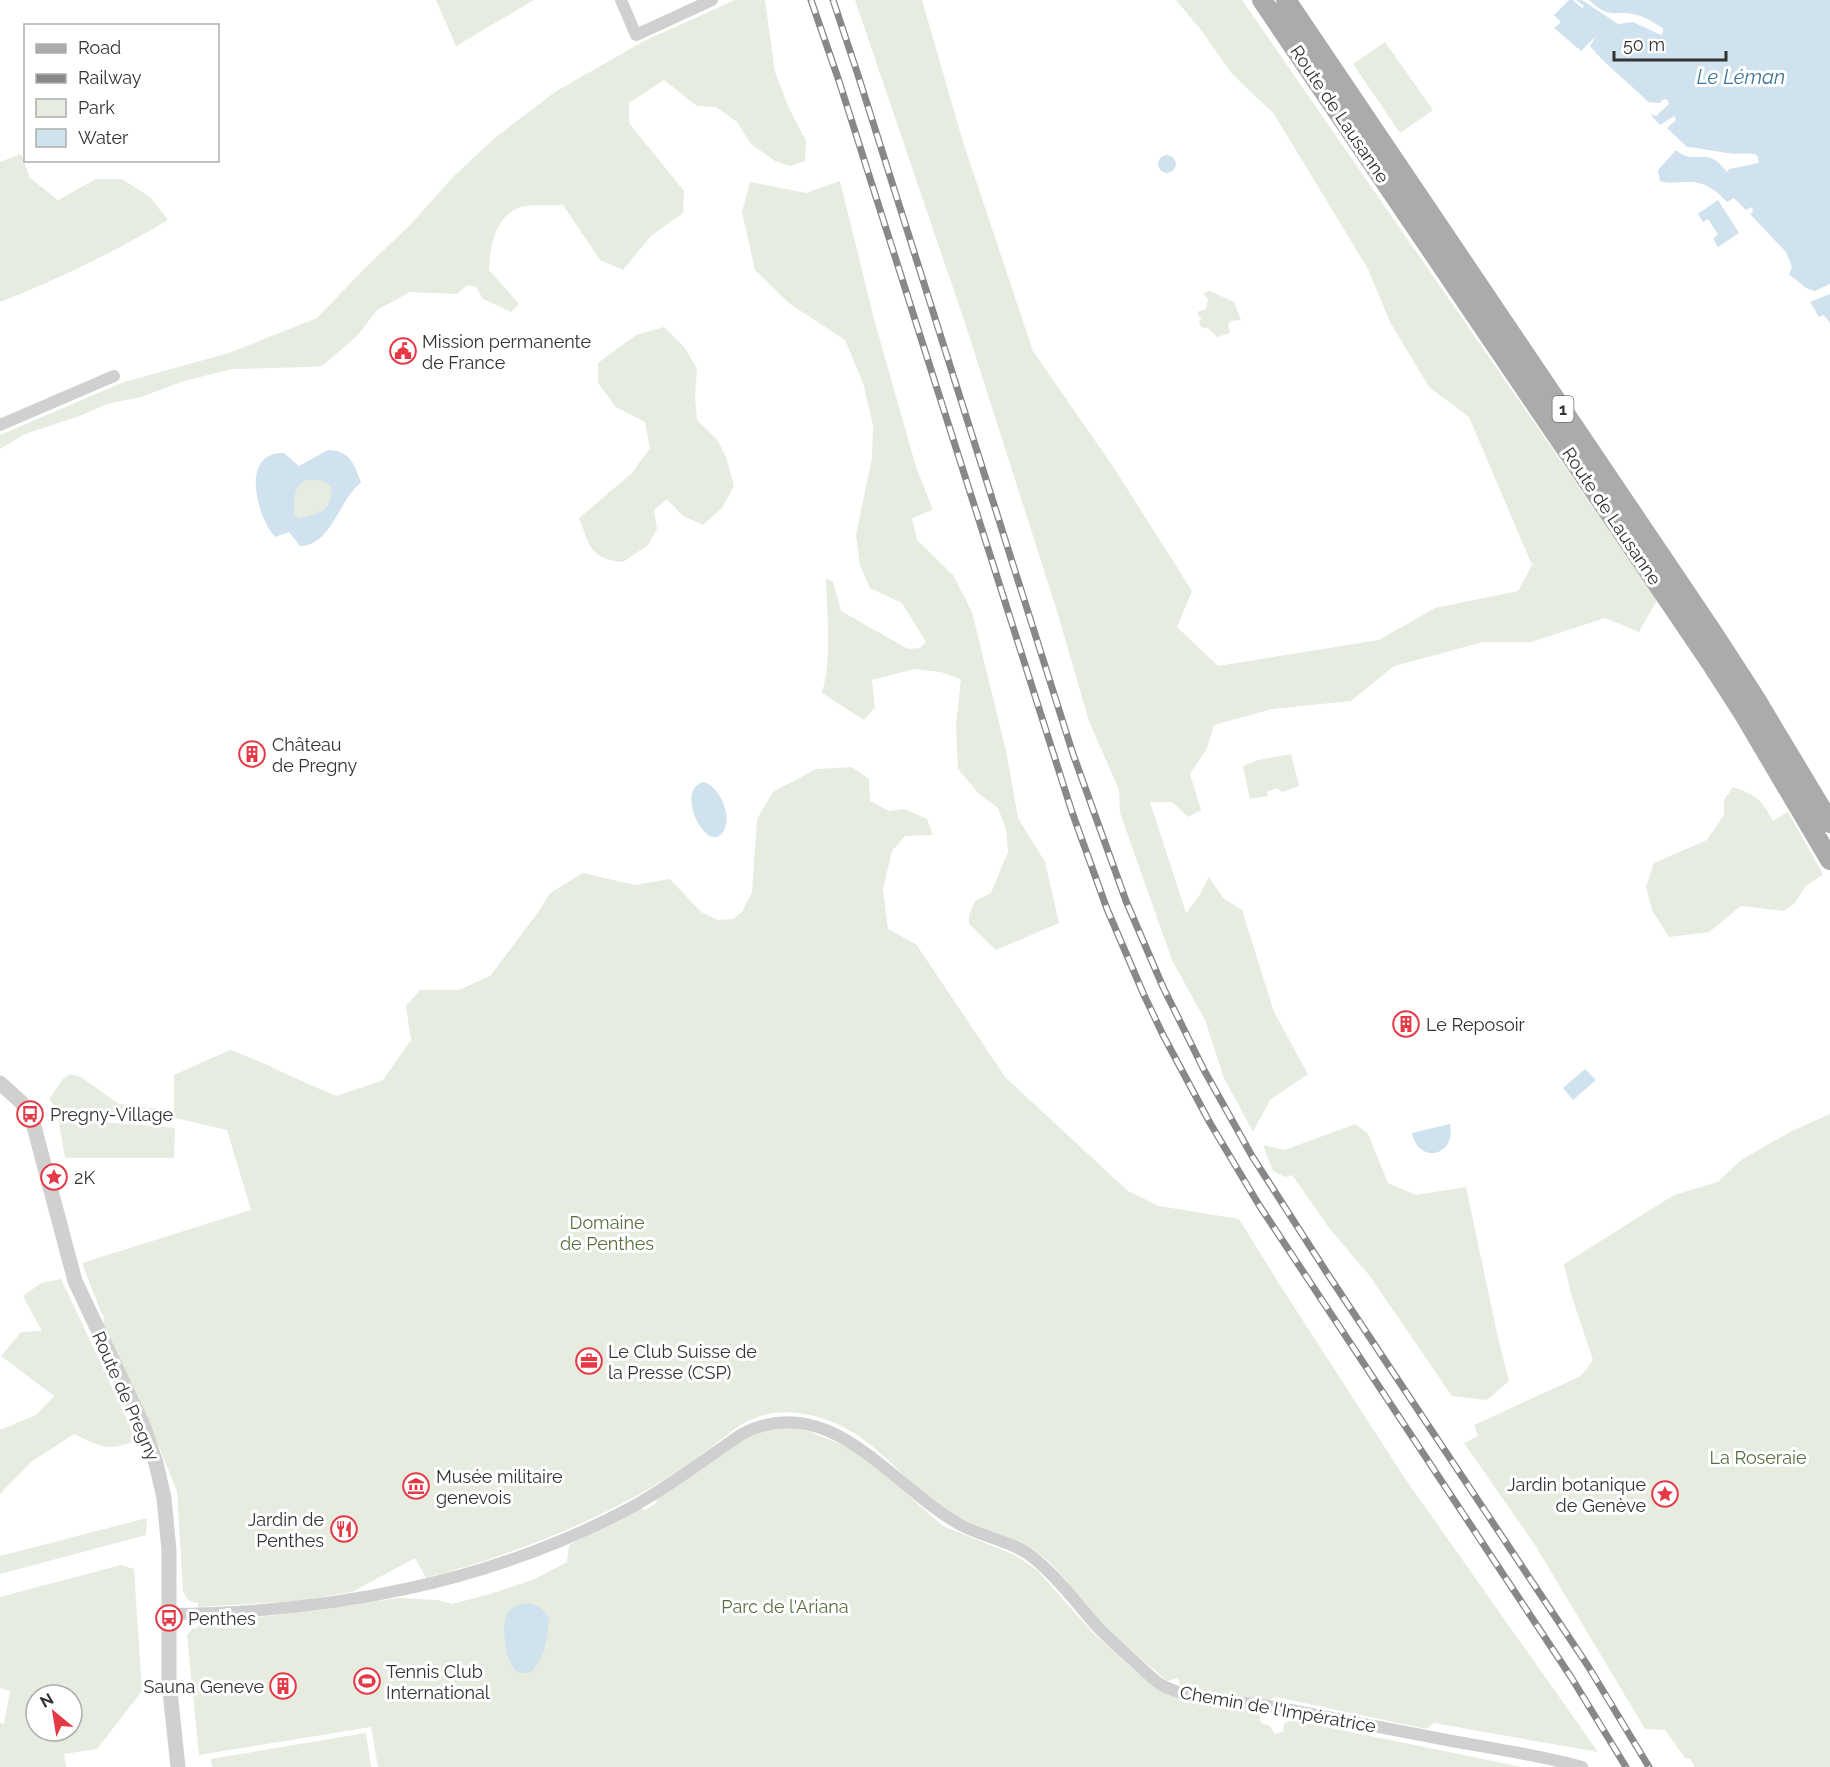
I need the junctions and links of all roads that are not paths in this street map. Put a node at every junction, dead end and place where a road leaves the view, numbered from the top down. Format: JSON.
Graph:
{"nodes":[{"id":1,"x":621,"y":0,"type":"edge"},
{"id":2,"x":712,"y":0,"type":"edge"},
{"id":3,"x":1262,"y":0,"type":"edge"},
{"id":4,"x":1286,"y":0,"type":"edge"},
{"id":5,"x":114,"y":376,"type":"dead end"},
{"id":6,"x":0,"y":425,"type":"edge"},
{"id":7,"x":1830,"y":823,"type":"edge"},
{"id":8,"x":1830,"y":860,"type":"edge"},
{"id":9,"x":0,"y":1083,"type":"edge"},
{"id":10,"x":168,"y":1614,"type":"junction"},
{"id":11,"x":178,"y":1767,"type":"edge"},
{"id":12,"x":1582,"y":1767,"type":"edge"}],
"edges":[{"from":1,"to":2,"type":"street"},
{"from":3,"to":8,"type":"main road","name":"Route de Lausanne","number":"1"},
{"from":4,"to":7,"type":"main road","name":"Route de Lausanne","number":"1"},
{"from":5,"to":6,"type":"street"},
{"from":9,"to":10,"type":"street","name":"Route de Pregny"},
{"from":10,"to":11,"type":"street","name":"Route de Pregny"},
{"from":10,"to":12,"type":"street","name":"Chemin de l'Impératrice"}]}
